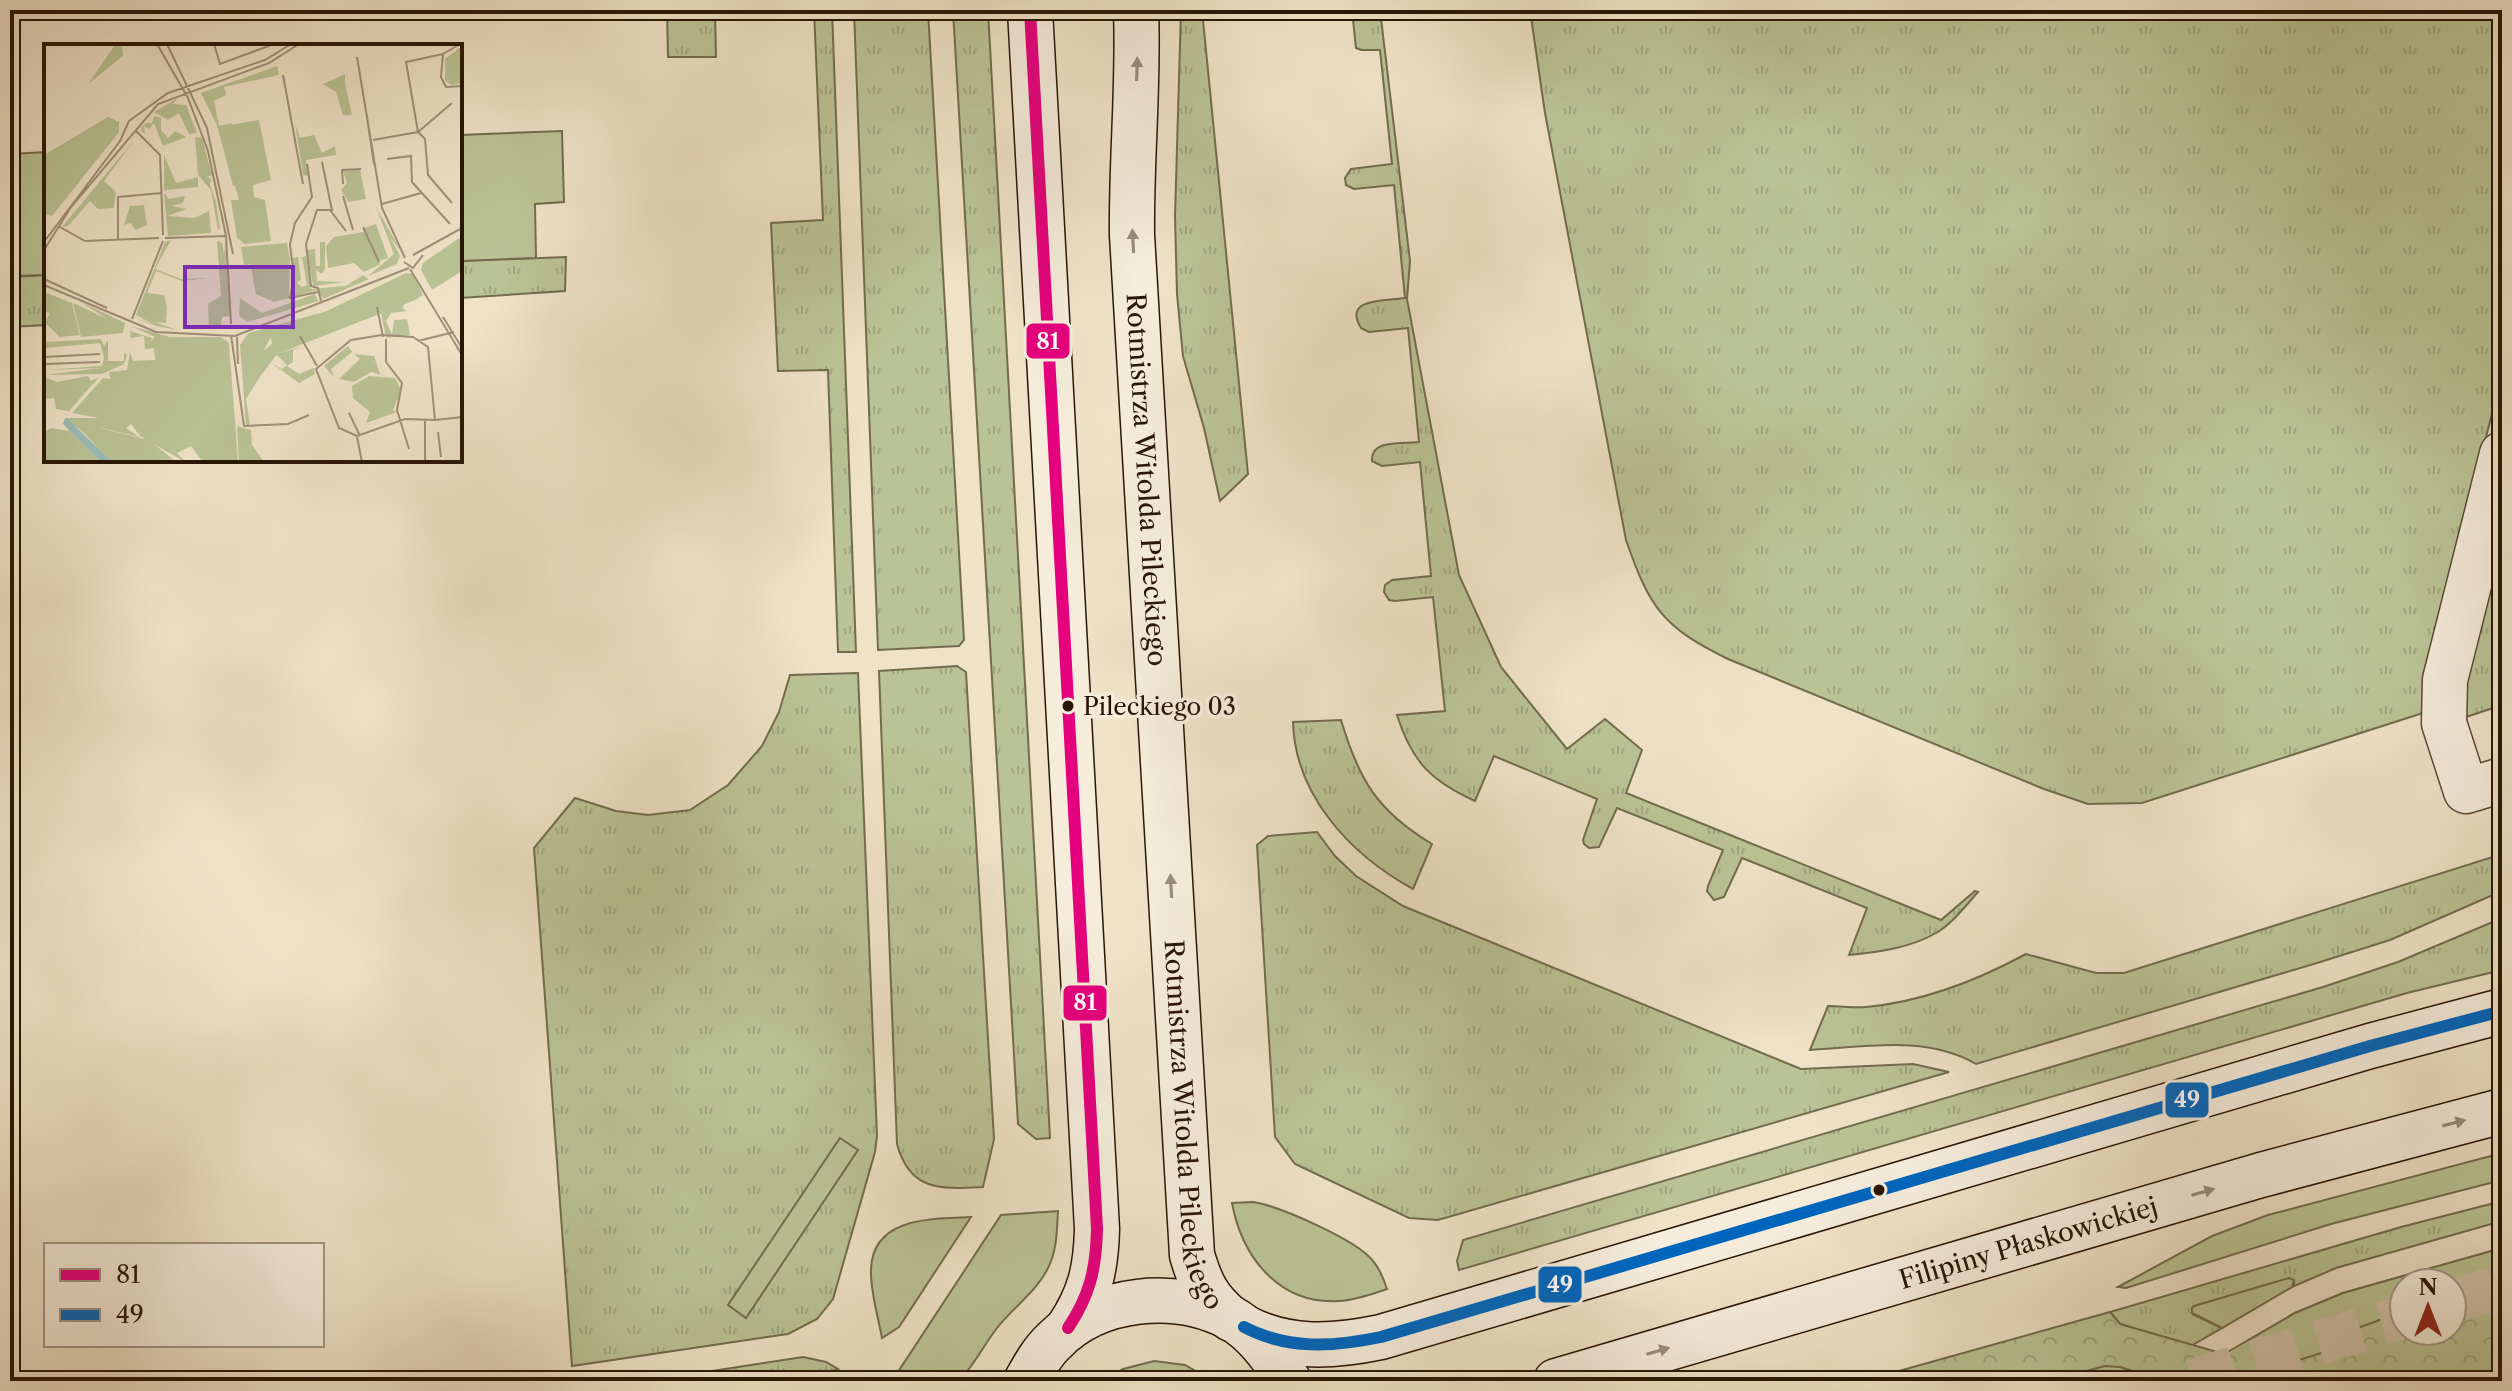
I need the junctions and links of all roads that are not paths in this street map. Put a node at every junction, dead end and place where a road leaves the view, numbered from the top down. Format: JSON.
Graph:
{"nodes":[{"id":1,"x":1030,"y":10,"type":"edge"},
{"id":2,"x":1136,"y":10,"type":"edge"},
{"id":3,"x":2502,"y":454,"type":"edge"},
{"id":4,"x":2502,"y":780,"type":"edge"},
{"id":5,"x":2502,"y":1011,"type":"edge"},
{"id":6,"x":2502,"y":1111,"type":"edge"},
{"id":7,"x":1238,"y":1323,"type":"junction"},
{"id":8,"x":1068,"y":1328,"type":"junction"},
{"id":9,"x":1026,"y":1381,"type":"edge"},
{"id":10,"x":1289,"y":1381,"type":"edge"},
{"id":11,"x":1556,"y":1381,"type":"edge"}],
"edges":[{"from":1,"to":8,"type":"main road"},
{"from":7,"to":2,"type":"main road","name":"Rotmistrza Witolda Pileckiego","one_way":true},
{"from":3,"to":4,"type":"main road"},
{"from":5,"to":7,"type":"main road"},
{"from":11,"to":6,"type":"main road","name":"Filipiny Płaskowickiej","one_way":true},
{"from":7,"to":8,"type":"main road"},
{"from":7,"to":10,"type":"main road","name":"Rotmistrza Witolda Pileckiego"},
{"from":8,"to":9,"type":"main road"}]}
